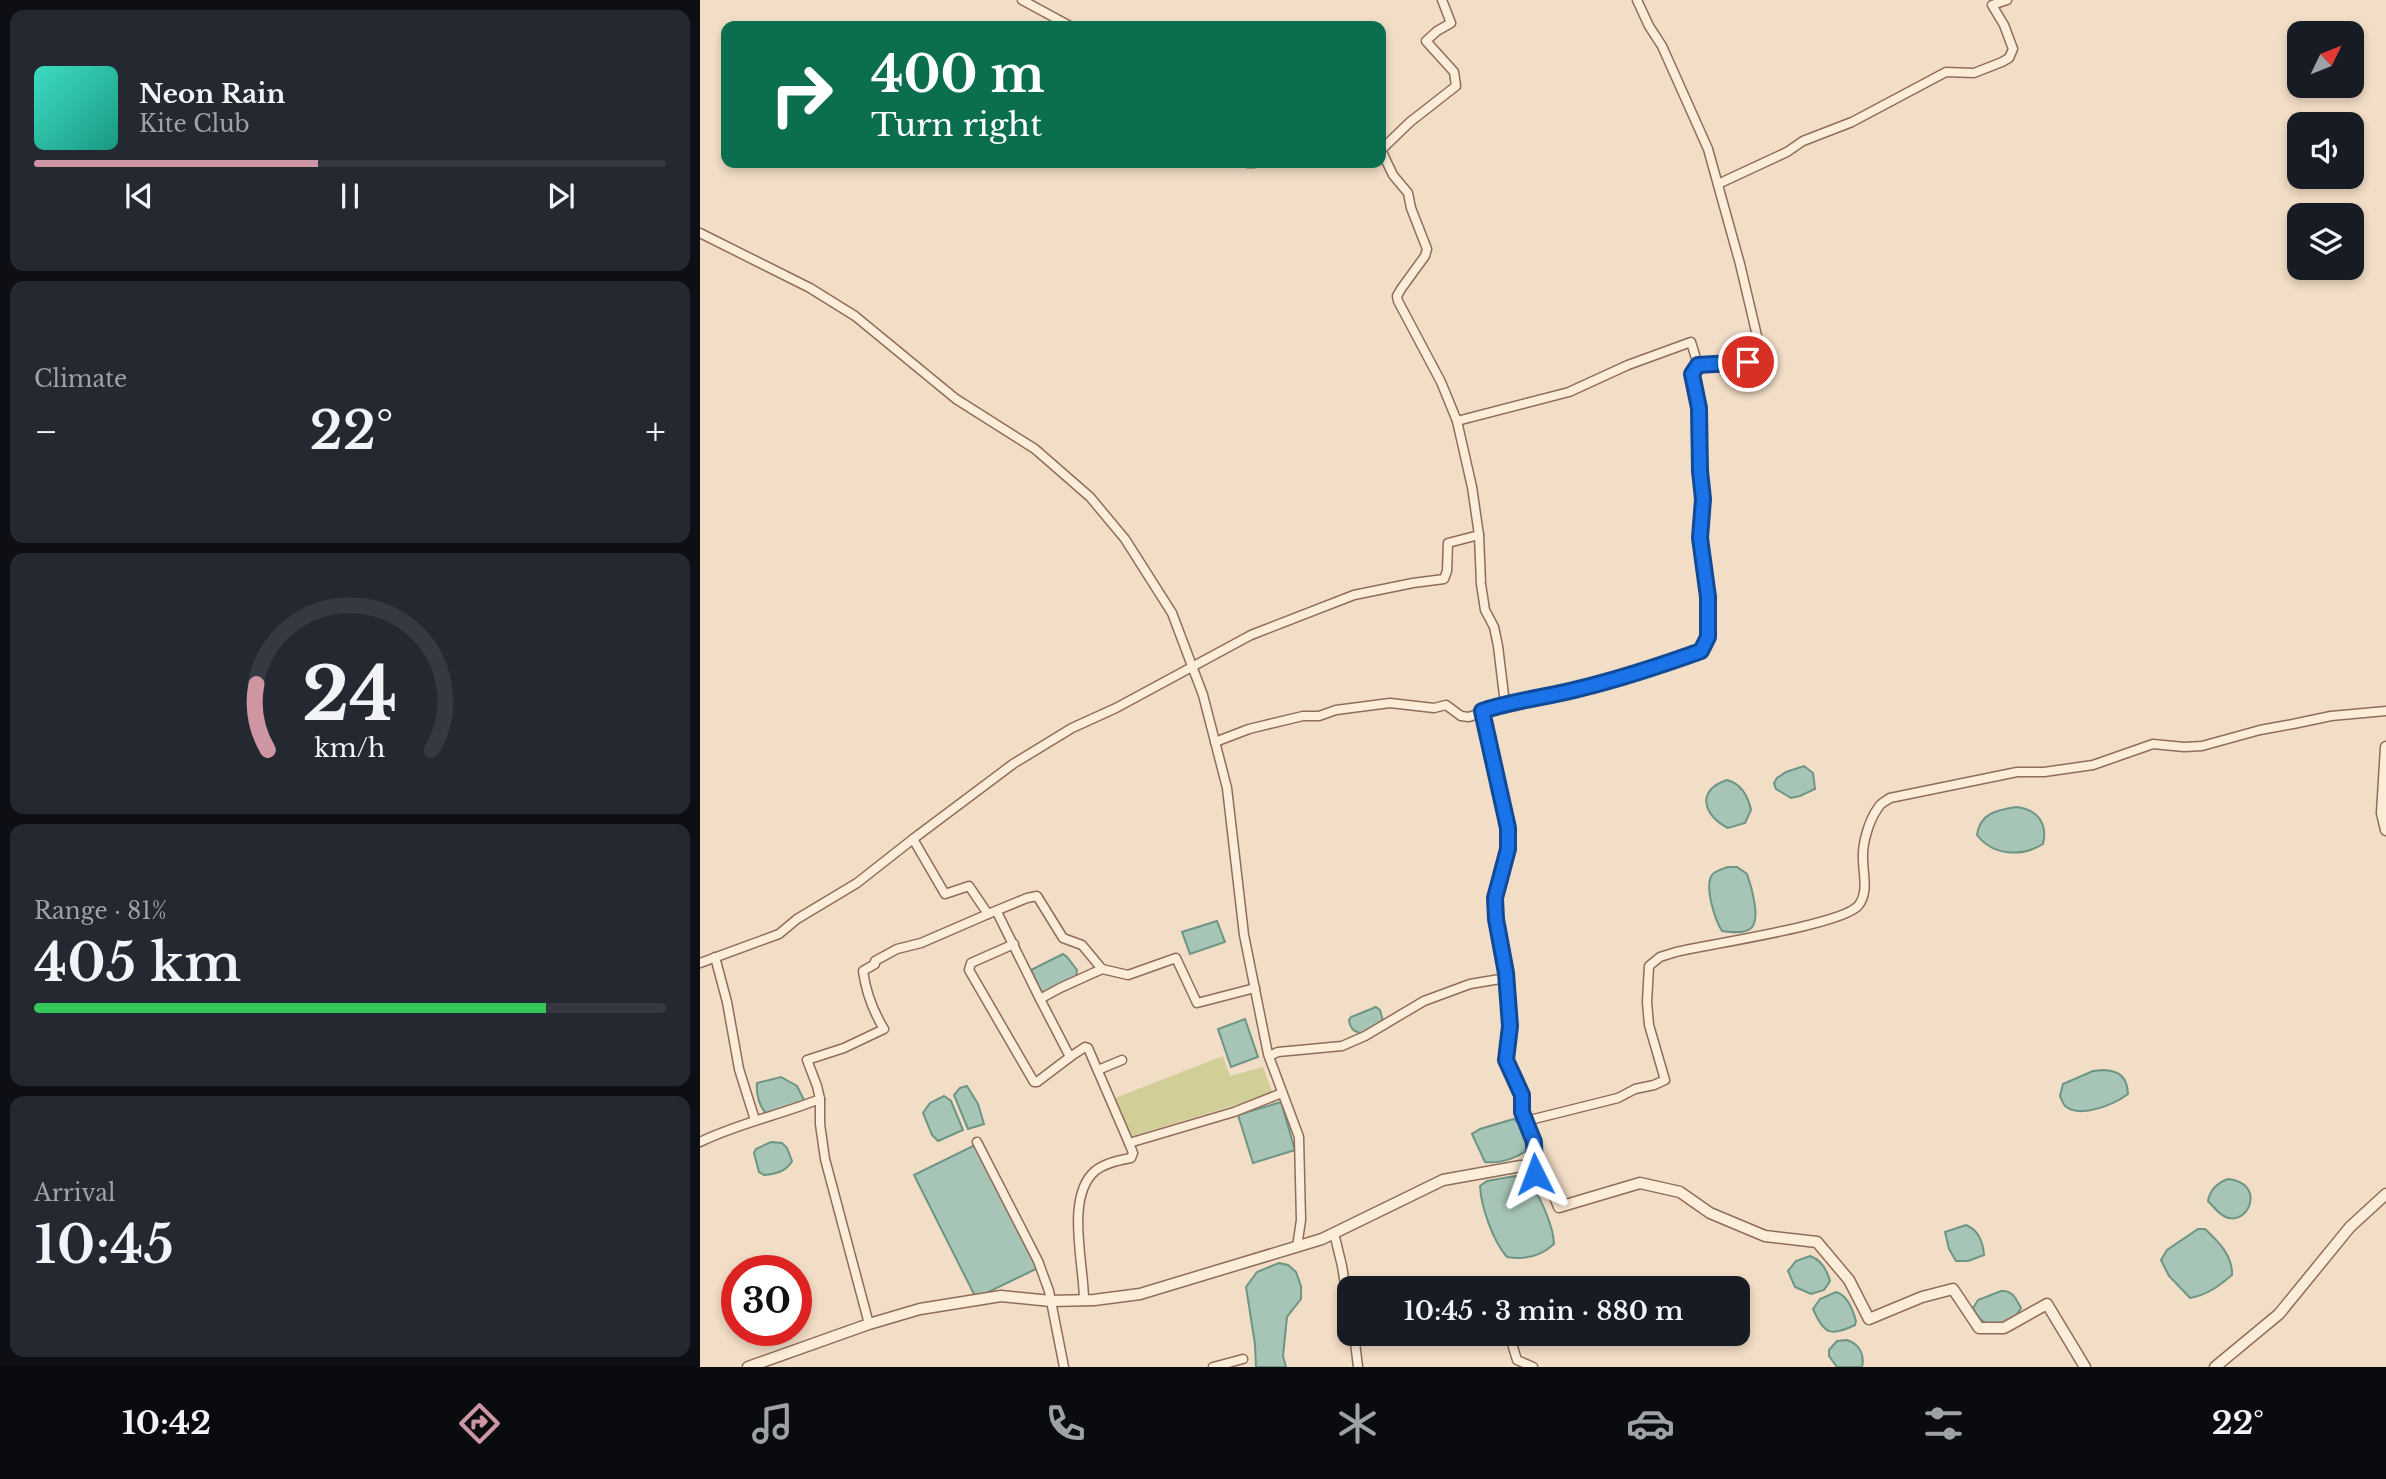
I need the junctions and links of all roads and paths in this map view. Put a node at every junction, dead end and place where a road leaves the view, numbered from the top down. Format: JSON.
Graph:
{"nodes":[{"id":1,"x":1022,"y":0,"type":"edge"},
{"id":2,"x":1442,"y":0,"type":"edge"},
{"id":3,"x":1637,"y":0,"type":"edge"},
{"id":4,"x":2007,"y":0,"type":"edge"},
{"id":5,"x":1061,"y":21,"type":"edge"},
{"id":6,"x":1386,"y":145,"type":"edge"},
{"id":7,"x":1386,"y":160,"type":"edge"},
{"id":8,"x":1718,"y":184,"type":"junction"},
{"id":9,"x":700,"y":233,"type":"edge"},
{"id":10,"x":1698,"y":365,"type":"junction"},
{"id":11,"x":1457,"y":421,"type":"junction"},
{"id":12,"x":1479,"y":535,"type":"junction"},
{"id":13,"x":1194,"y":666,"type":"junction"},
{"id":14,"x":1504,"y":704,"type":"junction"},
{"id":15,"x":2386,"y":710,"type":"edge"},
{"id":16,"x":1482,"y":711,"type":"junction"},
{"id":17,"x":1216,"y":742,"type":"junction"},
{"id":18,"x":2386,"y":747,"type":"edge"},
{"id":19,"x":2386,"y":830,"type":"edge"},
{"id":20,"x":913,"y":839,"type":"junction"},
{"id":21,"x":992,"y":913,"type":"junction"},
{"id":22,"x":1014,"y":944,"type":"junction"},
{"id":23,"x":715,"y":957,"type":"junction"},
{"id":24,"x":700,"y":963,"type":"edge"},
{"id":25,"x":1102,"y":970,"type":"junction"},
{"id":26,"x":1506,"y":978,"type":"junction"},
{"id":27,"x":1255,"y":988,"type":"junction"},
{"id":28,"x":1040,"y":999,"type":"junction"},
{"id":29,"x":1269,"y":1056,"type":"junction"},
{"id":30,"x":1070,"y":1057,"type":"junction"},
{"id":31,"x":1122,"y":1060,"type":"dead end"},
{"id":32,"x":1098,"y":1070,"type":"junction"},
{"id":33,"x":1282,"y":1093,"type":"junction"},
{"id":34,"x":820,"y":1099,"type":"junction"},
{"id":35,"x":755,"y":1120,"type":"junction"},
{"id":36,"x":1526,"y":1121,"type":"junction"},
{"id":37,"x":700,"y":1142,"type":"edge"},
{"id":38,"x":977,"y":1142,"type":"dead end"},
{"id":39,"x":1129,"y":1143,"type":"junction"},
{"id":40,"x":1535,"y":1174,"type":"junction"},
{"id":41,"x":2386,"y":1194,"type":"edge"},
{"id":42,"x":1334,"y":1233,"type":"junction"},
{"id":43,"x":1297,"y":1247,"type":"junction"},
{"id":44,"x":1344,"y":1276,"type":"edge"},
{"id":45,"x":1084,"y":1300,"type":"junction"},
{"id":46,"x":1051,"y":1301,"type":"junction"},
{"id":47,"x":869,"y":1324,"type":"junction"},
{"id":48,"x":1355,"y":1346,"type":"edge"},
{"id":49,"x":1513,"y":1346,"type":"edge"},
{"id":50,"x":1243,"y":1359,"type":"dead end"},
{"id":51,"x":748,"y":1367,"type":"edge"},
{"id":52,"x":1064,"y":1367,"type":"edge"},
{"id":53,"x":1213,"y":1367,"type":"edge"},
{"id":54,"x":1358,"y":1367,"type":"edge"},
{"id":55,"x":1532,"y":1367,"type":"edge"},
{"id":56,"x":2085,"y":1367,"type":"edge"},
{"id":57,"x":2215,"y":1367,"type":"edge"}],
"edges":[{"from":1,"to":5,"type":"street"},
{"from":2,"to":6,"type":"street"},
{"from":3,"to":8,"type":"street"},
{"from":4,"to":8,"type":"street"},
{"from":7,"to":11,"type":"street"},
{"from":8,"to":10,"type":"street"},
{"from":9,"to":13,"type":"street"},
{"from":10,"to":11,"type":"street"},
{"from":10,"to":14,"type":"street"},
{"from":11,"to":12,"type":"street"},
{"from":12,"to":13,"type":"street"},
{"from":12,"to":14,"type":"street"},
{"from":13,"to":17,"type":"street"},
{"from":13,"to":20,"type":"street"},
{"from":14,"to":16,"type":"street"},
{"from":15,"to":36,"type":"street"},
{"from":16,"to":17,"type":"street"},
{"from":16,"to":26,"type":"street"},
{"from":17,"to":27,"type":"street"},
{"from":18,"to":19,"type":"street"},
{"from":20,"to":21,"type":"street"},
{"from":20,"to":23,"type":"street"},
{"from":21,"to":22,"type":"street"},
{"from":21,"to":25,"type":"street"},
{"from":21,"to":34,"type":"street"},
{"from":22,"to":28,"type":"street"},
{"from":22,"to":30,"type":"street"},
{"from":23,"to":24,"type":"street"},
{"from":23,"to":35,"type":"street"},
{"from":25,"to":27,"type":"street"},
{"from":25,"to":28,"type":"street"},
{"from":26,"to":29,"type":"street"},
{"from":26,"to":36,"type":"street"},
{"from":27,"to":29,"type":"street"},
{"from":28,"to":30,"type":"street"},
{"from":29,"to":33,"type":"street"},
{"from":30,"to":32,"type":"street"},
{"from":31,"to":32,"type":"street"},
{"from":32,"to":39,"type":"street"},
{"from":33,"to":39,"type":"street"},
{"from":33,"to":43,"type":"street"},
{"from":34,"to":35,"type":"street"},
{"from":34,"to":47,"type":"street"},
{"from":35,"to":37,"type":"street"},
{"from":36,"to":40,"type":"street"},
{"from":38,"to":46,"type":"street"},
{"from":39,"to":45,"type":"street"},
{"from":40,"to":42,"type":"street"},
{"from":40,"to":56,"type":"street"},
{"from":41,"to":57,"type":"street"},
{"from":42,"to":43,"type":"street"},
{"from":42,"to":44,"type":"street"},
{"from":43,"to":45,"type":"street"},
{"from":45,"to":46,"type":"street"},
{"from":46,"to":47,"type":"street"},
{"from":46,"to":52,"type":"street"},
{"from":47,"to":51,"type":"street"},
{"from":48,"to":54,"type":"street"},
{"from":49,"to":55,"type":"street"},
{"from":50,"to":53,"type":"street"}]}
